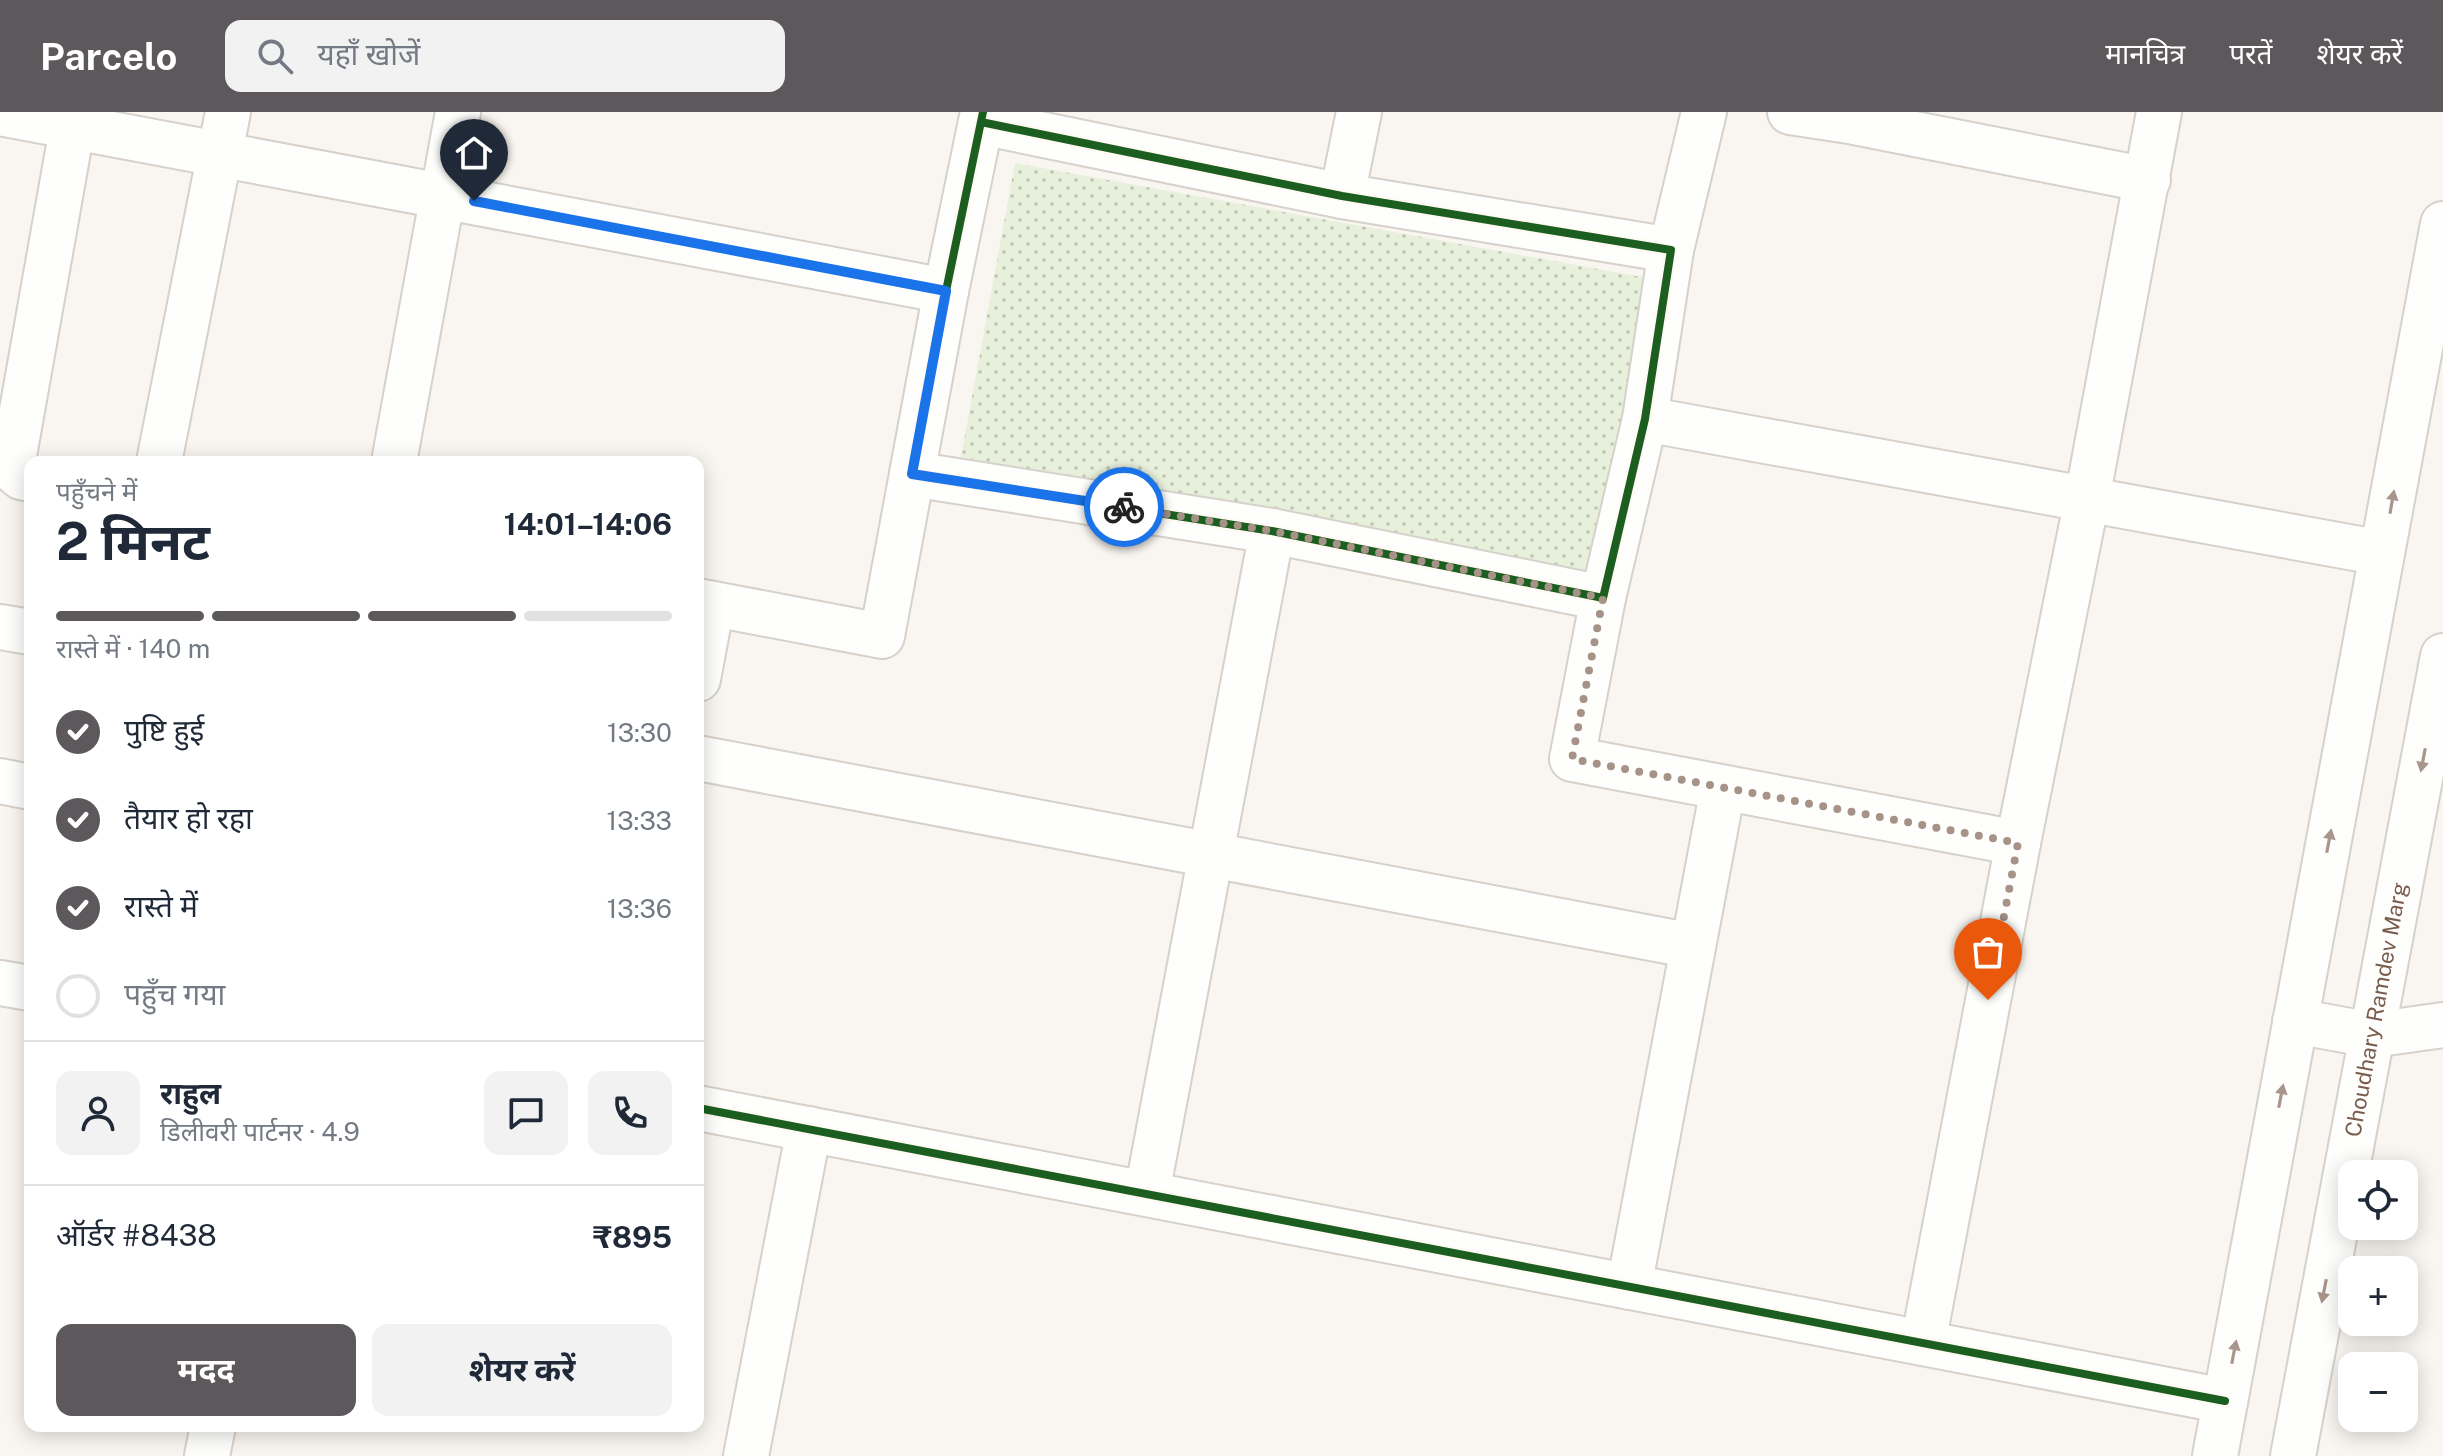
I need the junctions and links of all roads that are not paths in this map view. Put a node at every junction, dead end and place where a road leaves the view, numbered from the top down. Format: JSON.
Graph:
{"nodes":[{"id":1,"x":458,"y":112,"type":"edge"},
{"id":2,"x":1359,"y":112,"type":"edge"},
{"id":3,"x":1704,"y":112,"type":"edge"},
{"id":4,"x":1790,"y":112,"type":"edge"},
{"id":5,"x":2159,"y":112,"type":"edge"},
{"id":6,"x":0,"y":113,"type":"edge"},
{"id":7,"x":1850,"y":116,"type":"edge"},
{"id":8,"x":982,"y":117,"type":"edge"},
{"id":9,"x":73,"y":120,"type":"edge"},
{"id":10,"x":224,"y":133,"type":"edge"},
{"id":11,"x":2148,"y":180,"type":"junction"},
{"id":12,"x":443,"y":195,"type":"junction"},
{"id":13,"x":1342,"y":196,"type":"junction"},
{"id":14,"x":2443,"y":224,"type":"edge"},
{"id":15,"x":1671,"y":250,"type":"junction"},
{"id":16,"x":946,"y":291,"type":"junction"},
{"id":17,"x":1645,"y":419,"type":"junction"},
{"id":18,"x":160,"y":456,"type":"edge"},
{"id":19,"x":395,"y":456,"type":"edge"},
{"id":20,"x":912,"y":474,"type":"junction"},
{"id":21,"x":24,"y":478,"type":"edge"},
{"id":22,"x":2087,"y":499,"type":"junction"},
{"id":23,"x":1272,"y":531,"type":"junction"},
{"id":24,"x":2382,"y":553,"type":"junction"},
{"id":25,"x":1603,"y":598,"type":"junction"},
{"id":26,"x":705,"y":602,"type":"edge"},
{"id":27,"x":0,"y":627,"type":"edge"},
{"id":28,"x":24,"y":631,"type":"edge"},
{"id":29,"x":2443,"y":656,"type":"edge"},
{"id":30,"x":704,"y":759,"type":"edge"},
{"id":31,"x":0,"y":781,"type":"edge"},
{"id":32,"x":24,"y":786,"type":"edge"},
{"id":33,"x":1723,"y":788,"type":"junction"},
{"id":34,"x":2018,"y":843,"type":"junction"},
{"id":35,"x":1211,"y":855,"type":"junction"},
{"id":36,"x":1693,"y":946,"type":"junction"},
{"id":37,"x":0,"y":983,"type":"edge"},
{"id":38,"x":24,"y":987,"type":"edge"},
{"id":39,"x":2295,"y":1021,"type":"junction"},
{"id":40,"x":2443,"y":1025,"type":"edge"},
{"id":41,"x":2372,"y":1035,"type":"junction"},
{"id":42,"x":704,"y":1109,"type":"edge"},
{"id":43,"x":809,"y":1129,"type":"junction"},
{"id":44,"x":1147,"y":1193,"type":"junction"},
{"id":45,"x":1629,"y":1287,"type":"junction"},
{"id":46,"x":1923,"y":1343,"type":"junction"},
{"id":47,"x":2225,"y":1401,"type":"junction"},
{"id":48,"x":212,"y":1432,"type":"edge"},
{"id":49,"x":207,"y":1456,"type":"edge"},
{"id":50,"x":746,"y":1456,"type":"edge"},
{"id":51,"x":2215,"y":1456,"type":"edge"},
{"id":52,"x":2293,"y":1456,"type":"edge"}],
"edges":[{"from":1,"to":12,"type":"street"},
{"from":2,"to":13,"type":"street"},
{"from":3,"to":15,"type":"street"},
{"from":4,"to":7,"type":"street"},
{"from":5,"to":11,"type":"street"},
{"from":6,"to":9,"type":"street"},
{"from":7,"to":11,"type":"street"},
{"from":8,"to":13,"type":"street"},
{"from":8,"to":16,"type":"street"},
{"from":9,"to":10,"type":"street"},
{"from":9,"to":21,"type":"street"},
{"from":10,"to":12,"type":"street"},
{"from":10,"to":18,"type":"street"},
{"from":11,"to":22,"type":"street"},
{"from":12,"to":16,"type":"street"},
{"from":12,"to":19,"type":"street"},
{"from":13,"to":15,"type":"street"},
{"from":24,"to":14,"type":"street","one_way":true},
{"from":15,"to":17,"type":"street"},
{"from":16,"to":20,"type":"street"},
{"from":17,"to":22,"type":"street"},
{"from":17,"to":25,"type":"street"},
{"from":20,"to":23,"type":"street"},
{"from":20,"to":26,"type":"street"},
{"from":22,"to":24,"type":"street"},
{"from":22,"to":34,"type":"street"},
{"from":23,"to":25,"type":"street"},
{"from":23,"to":35,"type":"street"},
{"from":39,"to":24,"type":"street","one_way":true},
{"from":25,"to":33,"type":"street"},
{"from":27,"to":28,"type":"street"},
{"from":29,"to":41,"type":"street","name":"Choudhary Ramdev Marg","one_way":true},
{"from":30,"to":35,"type":"street"},
{"from":31,"to":32,"type":"street"},
{"from":33,"to":34,"type":"street"},
{"from":33,"to":36,"type":"street"},
{"from":34,"to":46,"type":"street"},
{"from":35,"to":36,"type":"street"},
{"from":35,"to":44,"type":"street"},
{"from":36,"to":45,"type":"street"},
{"from":37,"to":38,"type":"street"},
{"from":39,"to":41,"type":"street"},
{"from":47,"to":39,"type":"street","one_way":true},
{"from":40,"to":41,"type":"street"},
{"from":41,"to":52,"type":"street","name":"Choudhary Ramdev Marg","one_way":true},
{"from":42,"to":43,"type":"street"},
{"from":43,"to":44,"type":"street"},
{"from":43,"to":50,"type":"street"},
{"from":44,"to":45,"type":"street"},
{"from":45,"to":46,"type":"street"},
{"from":46,"to":47,"type":"street"},
{"from":47,"to":51,"type":"street"},
{"from":48,"to":49,"type":"street"}]}
